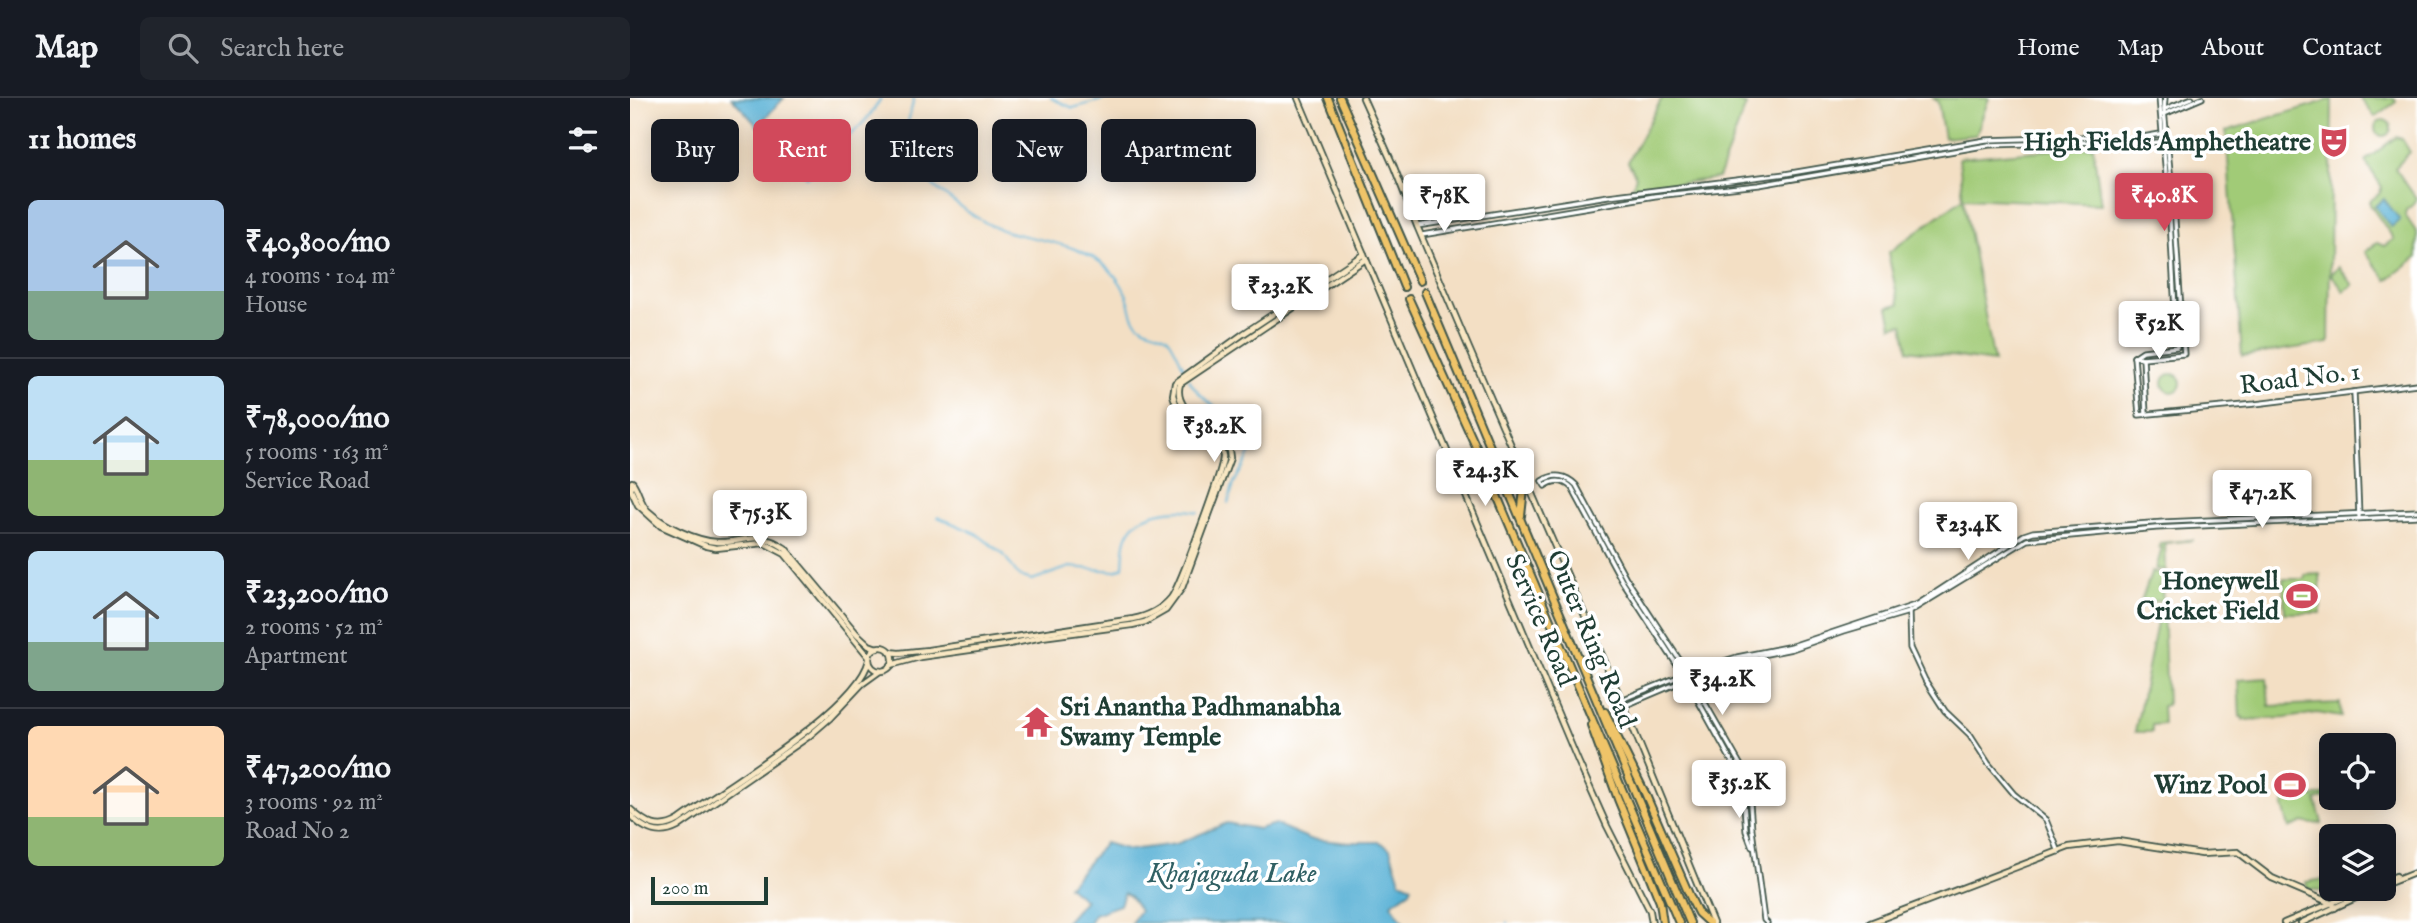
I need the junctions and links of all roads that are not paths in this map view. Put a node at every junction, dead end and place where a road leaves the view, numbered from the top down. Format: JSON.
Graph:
{"nodes":[{"id":1,"x":1298,"y":98,"type":"edge"},
{"id":2,"x":1328,"y":98,"type":"edge"},
{"id":3,"x":1340,"y":98,"type":"edge"},
{"id":4,"x":1363,"y":98,"type":"edge"},
{"id":5,"x":2159,"y":98,"type":"edge"},
{"id":6,"x":2165,"y":98,"type":"edge"},
{"id":7,"x":2192,"y":98,"type":"edge"},
{"id":8,"x":2202,"y":98,"type":"edge"},
{"id":9,"x":2162,"y":113,"type":"junction"},
{"id":10,"x":2164,"y":134,"type":"junction"},
{"id":11,"x":2165,"y":142,"type":"junction"},
{"id":12,"x":1836,"y":168,"type":"junction"},
{"id":13,"x":1537,"y":207,"type":"junction"},
{"id":14,"x":1482,"y":215,"type":"junction"},
{"id":15,"x":1539,"y":216,"type":"junction"},
{"id":16,"x":1483,"y":225,"type":"junction"},
{"id":17,"x":1417,"y":226,"type":"junction"},
{"id":18,"x":1421,"y":236,"type":"junction"},
{"id":19,"x":1365,"y":256,"type":"junction"},
{"id":20,"x":1420,"y":281,"type":"dead end"},
{"id":21,"x":1404,"y":287,"type":"dead end"},
{"id":22,"x":1425,"y":292,"type":"dead end"},
{"id":23,"x":1409,"y":299,"type":"dead end"},
{"id":24,"x":2134,"y":357,"type":"junction"},
{"id":25,"x":2143,"y":358,"type":"junction"},
{"id":26,"x":2417,"y":384,"type":"edge"},
{"id":27,"x":2354,"y":392,"type":"junction"},
{"id":28,"x":1466,"y":393,"type":"junction"},
{"id":29,"x":1454,"y":398,"type":"junction"},
{"id":30,"x":2146,"y":414,"type":"junction"},
{"id":31,"x":1450,"y":456,"type":"junction"},
{"id":32,"x":631,"y":480,"type":"edge"},
{"id":33,"x":1525,"y":480,"type":"junction"},
{"id":34,"x":633,"y":489,"type":"edge"},
{"id":35,"x":1494,"y":489,"type":"junction"},
{"id":36,"x":1576,"y":490,"type":"junction"},
{"id":37,"x":1210,"y":504,"type":"junction"},
{"id":38,"x":2417,"y":511,"type":"edge"},
{"id":39,"x":2417,"y":516,"type":"edge"},
{"id":40,"x":2359,"y":517,"type":"junction"},
{"id":41,"x":1520,"y":521,"type":"junction"},
{"id":42,"x":1910,"y":610,"type":"junction"},
{"id":43,"x":877,"y":648,"type":"junction"},
{"id":44,"x":890,"y":652,"type":"junction"},
{"id":45,"x":869,"y":659,"type":"junction"},
{"id":46,"x":891,"y":665,"type":"junction"},
{"id":47,"x":880,"y":671,"type":"junction"},
{"id":48,"x":1687,"y":676,"type":"junction"},
{"id":49,"x":1587,"y":677,"type":"junction"},
{"id":50,"x":1576,"y":682,"type":"junction"},
{"id":51,"x":1622,"y":703,"type":"junction"},
{"id":52,"x":1745,"y":772,"type":"junction"},
{"id":53,"x":1740,"y":774,"type":"junction"},
{"id":54,"x":630,"y":809,"type":"edge"},
{"id":55,"x":630,"y":815,"type":"edge"},
{"id":56,"x":640,"y":821,"type":"junction"},
{"id":57,"x":1755,"y":852,"type":"junction"},
{"id":58,"x":2059,"y":852,"type":"junction"},
{"id":59,"x":2417,"y":870,"type":"edge"},
{"id":60,"x":2396,"y":878,"type":"edge"},
{"id":61,"x":2343,"y":901,"type":"edge"},
{"id":62,"x":2346,"y":901,"type":"edge"},
{"id":63,"x":2334,"y":906,"type":"junction"},
{"id":64,"x":1765,"y":922,"type":"edge"},
{"id":65,"x":1653,"y":923,"type":"edge"},
{"id":66,"x":1662,"y":923,"type":"edge"},
{"id":67,"x":1679,"y":923,"type":"edge"},
{"id":68,"x":1690,"y":923,"type":"edge"},
{"id":69,"x":1711,"y":923,"type":"edge"},
{"id":70,"x":1870,"y":923,"type":"edge"},
{"id":71,"x":2284,"y":923,"type":"edge"},
{"id":72,"x":2301,"y":923,"type":"edge"}],
"edges":[{"from":1,"to":19,"type":"main road","name":"Service Road"},
{"from":2,"to":21,"type":"highway"},
{"from":3,"to":20,"type":"highway"},
{"from":4,"to":17,"type":"main road","name":"Service Road"},
{"from":5,"to":9,"type":"street"},
{"from":6,"to":9,"type":"street"},
{"from":7,"to":9,"type":"street"},
{"from":8,"to":9,"type":"street"},
{"from":9,"to":10,"type":"street"},
{"from":10,"to":11,"type":"street"},
{"from":10,"to":12,"type":"street"},
{"from":11,"to":12,"type":"street"},
{"from":11,"to":24,"type":"street"},
{"from":11,"to":25,"type":"street"},
{"from":12,"to":13,"type":"street"},
{"from":12,"to":15,"type":"street"},
{"from":13,"to":14,"type":"street"},
{"from":13,"to":15,"type":"street"},
{"from":14,"to":16,"type":"street"},
{"from":14,"to":17,"type":"street"},
{"from":15,"to":16,"type":"street"},
{"from":16,"to":18,"type":"street"},
{"from":17,"to":18,"type":"main road","name":"Service Road"},
{"from":18,"to":33,"type":"main road","name":"Service Road"},
{"from":19,"to":31,"type":"main road","name":"Service Road"},
{"from":19,"to":37,"type":"main road"},
{"from":22,"to":28,"type":"highway","name":"Outer Ring Road"},
{"from":23,"to":29,"type":"highway","name":"Outer Ring Road"},
{"from":24,"to":25,"type":"street"},
{"from":24,"to":30,"type":"street","name":"Road No. 1"},
{"from":25,"to":30,"type":"street"},
{"from":26,"to":27,"type":"street","name":"Road No. 1"},
{"from":27,"to":30,"type":"street","name":"Road No. 1"},
{"from":27,"to":40,"type":"street"},
{"from":28,"to":29,"type":"highway"},
{"from":28,"to":41,"type":"highway","name":"Outer Ring Road"},
{"from":29,"to":35,"type":"highway","name":"Outer Ring Road"},
{"from":31,"to":35,"type":"highway"},
{"from":31,"to":65,"type":"main road","name":"Service Road"},
{"from":32,"to":34,"type":"main road"},
{"from":33,"to":41,"type":"highway"},
{"from":33,"to":51,"type":"main road","name":"Service Road"},
{"from":34,"to":43,"type":"main road"},
{"from":34,"to":45,"type":"main road"},
{"from":35,"to":50,"type":"highway","name":"Outer Ring Road"},
{"from":36,"to":36,"type":"street"},
{"from":36,"to":48,"type":"street"},
{"from":37,"to":44,"type":"main road"},
{"from":37,"to":46,"type":"main road"},
{"from":38,"to":40,"type":"street"},
{"from":39,"to":40,"type":"street"},
{"from":40,"to":42,"type":"street"},
{"from":40,"to":42,"type":"street"},
{"from":41,"to":49,"type":"highway","name":"Outer Ring Road"},
{"from":42,"to":48,"type":"street"},
{"from":42,"to":58,"type":"street"},
{"from":43,"to":44,"type":"main road"},
{"from":43,"to":45,"type":"main road"},
{"from":44,"to":46,"type":"main road"},
{"from":45,"to":47,"type":"main road"},
{"from":45,"to":56,"type":"main road"},
{"from":46,"to":47,"type":"main road"},
{"from":47,"to":56,"type":"main road"},
{"from":48,"to":51,"type":"street"},
{"from":48,"to":52,"type":"street"},
{"from":48,"to":53,"type":"street"},
{"from":49,"to":68,"type":"highway","name":"Outer Ring Road"},
{"from":49,"to":69,"type":"highway"},
{"from":50,"to":66,"type":"highway"},
{"from":50,"to":67,"type":"highway","name":"Outer Ring Road"},
{"from":51,"to":69,"type":"main road","name":"Service Road"},
{"from":52,"to":53,"type":"street"},
{"from":52,"to":57,"type":"street"},
{"from":53,"to":57,"type":"street"},
{"from":54,"to":56,"type":"main road"},
{"from":55,"to":56,"type":"main road"},
{"from":57,"to":64,"type":"street"},
{"from":58,"to":63,"type":"main road"},
{"from":58,"to":70,"type":"main road"},
{"from":59,"to":60,"type":"main road"},
{"from":61,"to":63,"type":"main road"},
{"from":62,"to":63,"type":"main road"},
{"from":63,"to":71,"type":"main road"},
{"from":63,"to":72,"type":"main road"}]}
